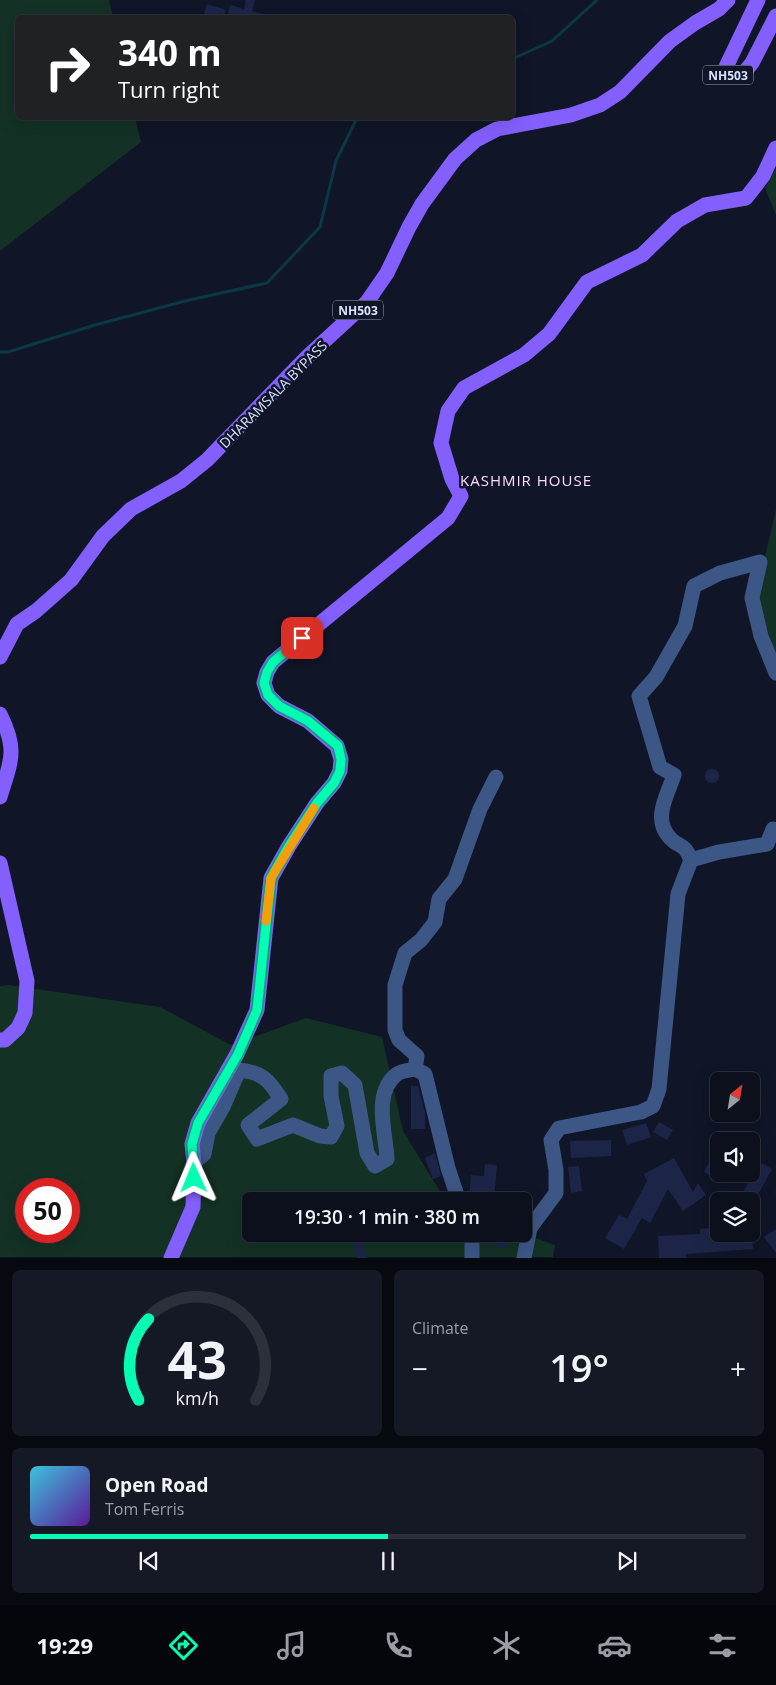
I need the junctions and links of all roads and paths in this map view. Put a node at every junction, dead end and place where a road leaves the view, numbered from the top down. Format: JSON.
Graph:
{"nodes":[{"id":1,"x":728,"y":0,"type":"edge"},
{"id":2,"x":758,"y":0,"type":"edge"},
{"id":3,"x":776,"y":16,"type":"edge"},
{"id":4,"x":776,"y":148,"type":"edge"},
{"id":5,"x":0,"y":658,"type":"edge"},
{"id":6,"x":776,"y":673,"type":"edge"},
{"id":7,"x":0,"y":714,"type":"edge"},
{"id":8,"x":496,"y":778,"type":"dead end"},
{"id":9,"x":0,"y":798,"type":"edge"},
{"id":10,"x":773,"y":829,"type":"dead end"},
{"id":11,"x":691,"y":860,"type":"junction"},
{"id":12,"x":0,"y":862,"type":"edge"},
{"id":13,"x":0,"y":1040,"type":"edge"},
{"id":14,"x":415,"y":1069,"type":"junction"},
{"id":15,"x":194,"y":1163,"type":"junction"},
{"id":16,"x":456,"y":1192,"type":"edge"},
{"id":17,"x":472,"y":1242,"type":"edge"},
{"id":18,"x":172,"y":1258,"type":"edge"},
{"id":19,"x":472,"y":1258,"type":"edge"},
{"id":20,"x":524,"y":1258,"type":"edge"}],
"edges":[{"from":1,"to":5,"type":"main road","name":"DHARAMSALA BYPASS","number":"NH503"},
{"from":2,"to":3,"type":"main road","number":"NH503"},
{"from":4,"to":15,"type":"main road"},
{"from":6,"to":11,"type":"street"},
{"from":7,"to":9,"type":"main road"},
{"from":8,"to":14,"type":"street"},
{"from":10,"to":11,"type":"street"},
{"from":11,"to":20,"type":"street"},
{"from":12,"to":13,"type":"main road"},
{"from":14,"to":15,"type":"street"},
{"from":14,"to":16,"type":"street"},
{"from":15,"to":18,"type":"main road"},
{"from":17,"to":19,"type":"street"}]}
